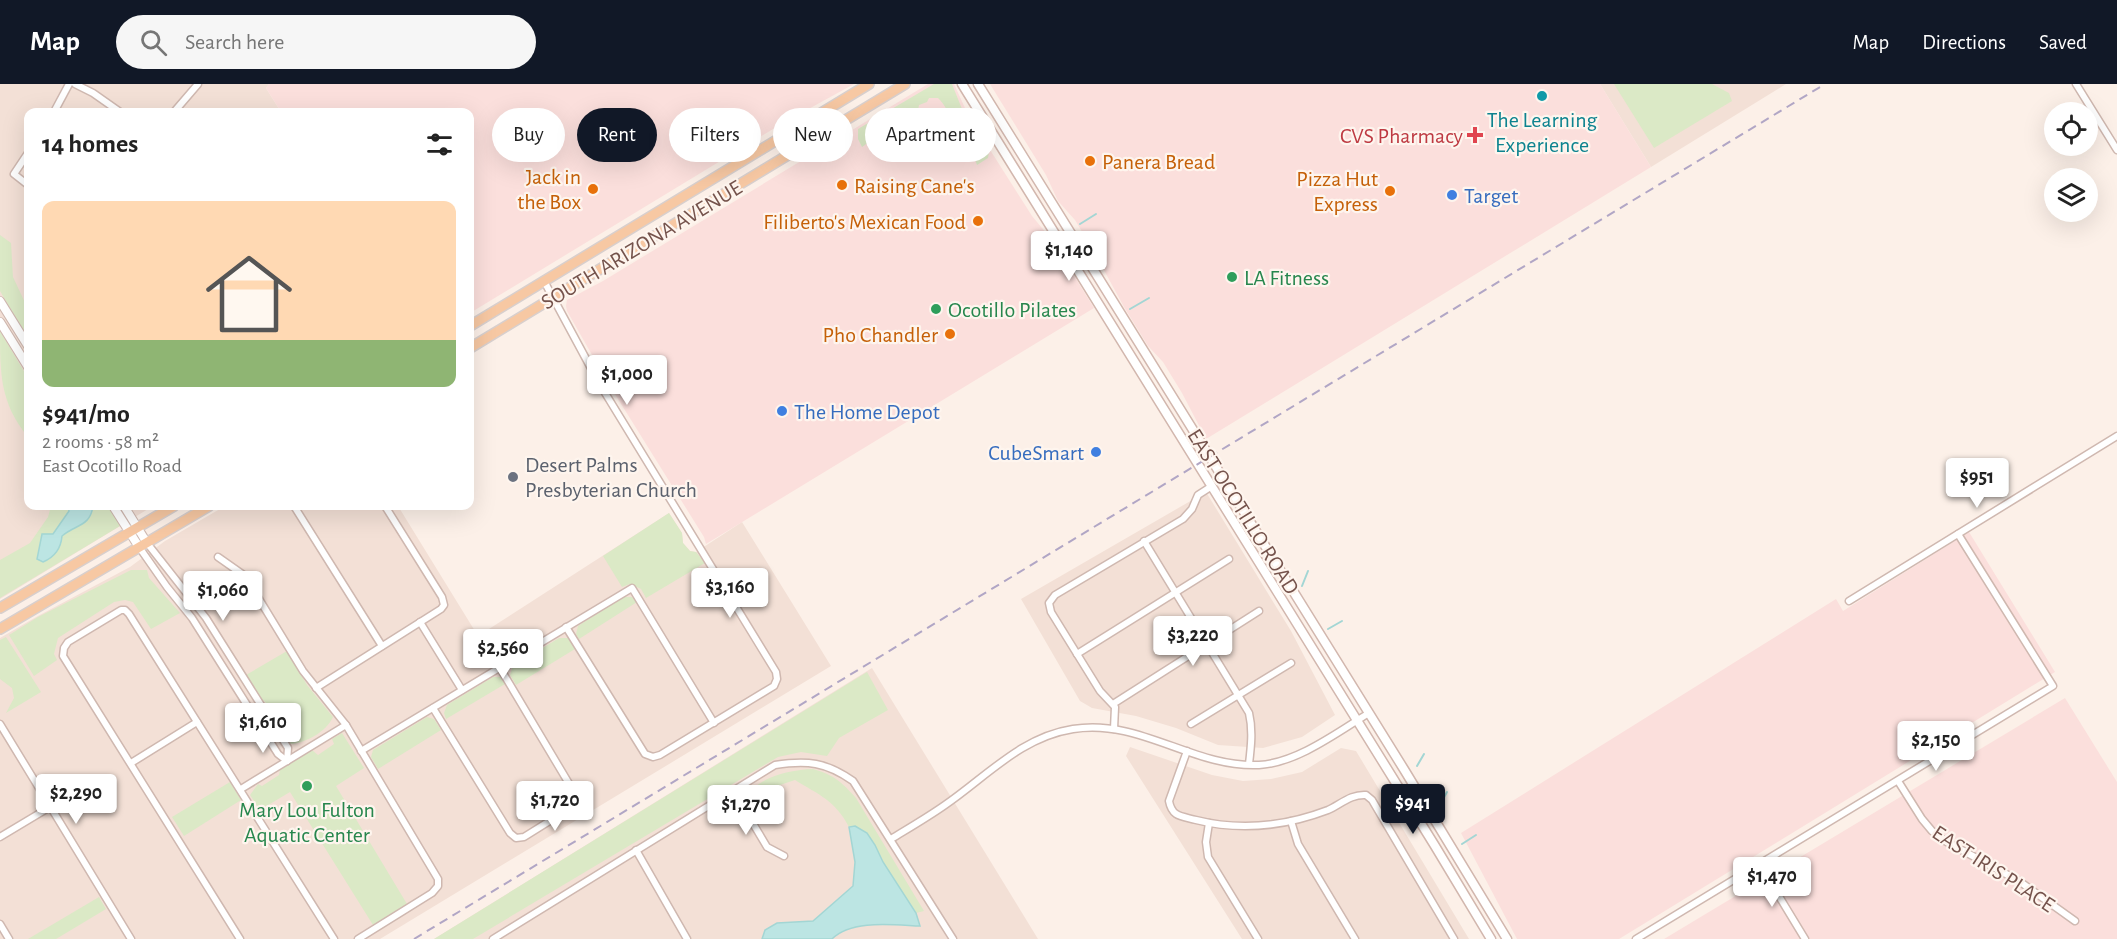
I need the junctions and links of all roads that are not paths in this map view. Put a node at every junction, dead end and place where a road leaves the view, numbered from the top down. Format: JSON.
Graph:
{"nodes":[{"id":1,"x":69,"y":84,"type":"edge"},
{"id":2,"x":75,"y":84,"type":"edge"},
{"id":3,"x":198,"y":84,"type":"edge"},
{"id":4,"x":869,"y":84,"type":"edge"},
{"id":5,"x":906,"y":84,"type":"edge"},
{"id":6,"x":962,"y":84,"type":"edge"},
{"id":7,"x":978,"y":84,"type":"edge"},
{"id":8,"x":2076,"y":84,"type":"edge"},
{"id":9,"x":56,"y":108,"type":"edge"},
{"id":10,"x":114,"y":108,"type":"edge"},
{"id":11,"x":177,"y":108,"type":"edge"},
{"id":12,"x":2117,"y":150,"type":"edge"},
{"id":13,"x":24,"y":159,"type":"edge"},
{"id":14,"x":24,"y":182,"type":"edge"},
{"id":15,"x":1060,"y":214,"type":"junction"},
{"id":16,"x":1048,"y":222,"type":"junction"},
{"id":17,"x":544,"y":281,"type":"junction"},
{"id":18,"x":553,"y":298,"type":"junction"},
{"id":19,"x":0,"y":301,"type":"edge"},
{"id":20,"x":0,"y":322,"type":"edge"},
{"id":21,"x":474,"y":324,"type":"edge"},
{"id":22,"x":24,"y":340,"type":"edge"},
{"id":23,"x":474,"y":346,"type":"edge"},
{"id":24,"x":24,"y":361,"type":"edge"},
{"id":25,"x":2117,"y":436,"type":"edge"},
{"id":26,"x":1212,"y":486,"type":"junction"},
{"id":27,"x":116,"y":510,"type":"edge"},
{"id":28,"x":126,"y":510,"type":"edge"},
{"id":29,"x":167,"y":510,"type":"edge"},
{"id":30,"x":202,"y":510,"type":"edge"},
{"id":31,"x":297,"y":510,"type":"edge"},
{"id":32,"x":388,"y":510,"type":"edge"},
{"id":33,"x":134,"y":530,"type":"junction"},
{"id":34,"x":1958,"y":534,"type":"junction"},
{"id":35,"x":1144,"y":541,"type":"junction"},
{"id":36,"x":143,"y":545,"type":"junction"},
{"id":37,"x":218,"y":557,"type":"dead end"},
{"id":38,"x":1229,"y":559,"type":"dead end"},
{"id":39,"x":1176,"y":593,"type":"junction"},
{"id":40,"x":1849,"y":601,"type":"dead end"},
{"id":41,"x":0,"y":608,"type":"edge"},
{"id":42,"x":1259,"y":611,"type":"dead end"},
{"id":43,"x":420,"y":622,"type":"junction"},
{"id":44,"x":566,"y":627,"type":"junction"},
{"id":45,"x":0,"y":629,"type":"edge"},
{"id":46,"x":1207,"y":644,"type":"junction"},
{"id":47,"x":382,"y":646,"type":"junction"},
{"id":48,"x":1077,"y":654,"type":"junction"},
{"id":49,"x":1291,"y":663,"type":"dead end"},
{"id":50,"x":500,"y":668,"type":"junction"},
{"id":51,"x":316,"y":688,"type":"junction"},
{"id":52,"x":462,"y":690,"type":"junction"},
{"id":53,"x":1239,"y":694,"type":"junction"},
{"id":54,"x":1113,"y":704,"type":"junction"},
{"id":55,"x":433,"y":708,"type":"junction"},
{"id":56,"x":266,"y":712,"type":"junction"},
{"id":57,"x":1369,"y":713,"type":"junction"},
{"id":58,"x":255,"y":719,"type":"junction"},
{"id":59,"x":1357,"y":720,"type":"junction"},
{"id":60,"x":198,"y":722,"type":"junction"},
{"id":61,"x":714,"y":723,"type":"junction"},
{"id":62,"x":0,"y":724,"type":"edge"},
{"id":63,"x":1191,"y":724,"type":"dead end"},
{"id":64,"x":346,"y":725,"type":"junction"},
{"id":65,"x":1114,"y":729,"type":"junction"},
{"id":66,"x":362,"y":751,"type":"junction"},
{"id":67,"x":1187,"y":751,"type":"junction"},
{"id":68,"x":287,"y":761,"type":"junction"},
{"id":69,"x":130,"y":763,"type":"junction"},
{"id":70,"x":1249,"y":764,"type":"junction"},
{"id":71,"x":1898,"y":781,"type":"junction"},
{"id":72,"x":241,"y":789,"type":"junction"},
{"id":73,"x":733,"y":790,"type":"junction"},
{"id":74,"x":50,"y":807,"type":"junction"},
{"id":75,"x":1291,"y":822,"type":"junction"},
{"id":76,"x":1209,"y":823,"type":"junction"},
{"id":77,"x":0,"y":837,"type":"edge"},
{"id":78,"x":891,"y":839,"type":"junction"},
{"id":79,"x":636,"y":850,"type":"junction"},
{"id":80,"x":784,"y":856,"type":"dead end"},
{"id":81,"x":1760,"y":865,"type":"junction"},
{"id":82,"x":2075,"y":921,"type":"dead end"},
{"id":83,"x":0,"y":924,"type":"edge"},
{"id":84,"x":9,"y":939,"type":"edge"},
{"id":85,"x":131,"y":939,"type":"edge"},
{"id":86,"x":240,"y":939,"type":"edge"},
{"id":87,"x":334,"y":939,"type":"edge"},
{"id":88,"x":358,"y":939,"type":"edge"},
{"id":89,"x":493,"y":939,"type":"edge"},
{"id":90,"x":687,"y":939,"type":"edge"},
{"id":91,"x":953,"y":939,"type":"edge"},
{"id":92,"x":1258,"y":939,"type":"edge"},
{"id":93,"x":1355,"y":939,"type":"edge"},
{"id":94,"x":1454,"y":939,"type":"edge"},
{"id":95,"x":1491,"y":939,"type":"edge"},
{"id":96,"x":1507,"y":939,"type":"edge"},
{"id":97,"x":1636,"y":939,"type":"edge"},
{"id":98,"x":1805,"y":939,"type":"edge"}],
"edges":[{"from":1,"to":9,"type":"street"},
{"from":2,"to":10,"type":"street"},
{"from":3,"to":11,"type":"street"},
{"from":4,"to":17,"type":"main road","name":"SOUTH ARIZONA AVENUE"},
{"from":5,"to":18,"type":"main road","name":"SOUTH ARIZONA AVENUE"},
{"from":6,"to":16,"type":"main road","name":"EAST OCOTILLO ROAD"},
{"from":7,"to":15,"type":"main road","name":"EAST OCOTILLO ROAD"},
{"from":8,"to":12,"type":"street"},
{"from":13,"to":14,"type":"street"},
{"from":15,"to":16,"type":"main road"},
{"from":15,"to":57,"type":"main road","name":"EAST OCOTILLO ROAD"},
{"from":16,"to":26,"type":"main road","name":"EAST OCOTILLO ROAD"},
{"from":17,"to":18,"type":"street"},
{"from":17,"to":21,"type":"main road","name":"SOUTH ARIZONA AVENUE"},
{"from":18,"to":23,"type":"main road","name":"SOUTH ARIZONA AVENUE"},
{"from":18,"to":61,"type":"street"},
{"from":19,"to":22,"type":"street"},
{"from":20,"to":24,"type":"street"},
{"from":25,"to":34,"type":"street"},
{"from":26,"to":35,"type":"street"},
{"from":26,"to":59,"type":"main road","name":"EAST OCOTILLO ROAD"},
{"from":27,"to":33,"type":"street"},
{"from":28,"to":33,"type":"street"},
{"from":29,"to":33,"type":"main road"},
{"from":30,"to":36,"type":"main road"},
{"from":31,"to":47,"type":"street"},
{"from":32,"to":43,"type":"street"},
{"from":33,"to":36,"type":"street"},
{"from":33,"to":41,"type":"main road"},
{"from":34,"to":40,"type":"street"},
{"from":34,"to":71,"type":"street"},
{"from":35,"to":39,"type":"street"},
{"from":35,"to":48,"type":"street"},
{"from":36,"to":45,"type":"main road"},
{"from":36,"to":56,"type":"street"},
{"from":36,"to":58,"type":"street"},
{"from":37,"to":51,"type":"street"},
{"from":38,"to":39,"type":"street"},
{"from":39,"to":46,"type":"street"},
{"from":39,"to":48,"type":"street"},
{"from":42,"to":46,"type":"street"},
{"from":43,"to":47,"type":"street"},
{"from":43,"to":52,"type":"street"},
{"from":44,"to":50,"type":"street"},
{"from":44,"to":61,"type":"street"},
{"from":44,"to":61,"type":"street"},
{"from":46,"to":53,"type":"street"},
{"from":46,"to":54,"type":"street"},
{"from":47,"to":51,"type":"street"},
{"from":48,"to":54,"type":"street"},
{"from":49,"to":53,"type":"street"},
{"from":50,"to":52,"type":"street"},
{"from":50,"to":55,"type":"street"},
{"from":51,"to":64,"type":"street"},
{"from":52,"to":55,"type":"street"},
{"from":53,"to":63,"type":"street"},
{"from":53,"to":70,"type":"street"},
{"from":54,"to":65,"type":"street"},
{"from":55,"to":66,"type":"street"},
{"from":56,"to":58,"type":"street"},
{"from":56,"to":68,"type":"street"},
{"from":57,"to":59,"type":"street"},
{"from":57,"to":96,"type":"main road","name":"EAST OCOTILLO ROAD"},
{"from":58,"to":68,"type":"street"},
{"from":59,"to":70,"type":"street"},
{"from":59,"to":95,"type":"main road","name":"EAST OCOTILLO ROAD"},
{"from":60,"to":69,"type":"street"},
{"from":60,"to":69,"type":"street"},
{"from":60,"to":72,"type":"street"},
{"from":62,"to":74,"type":"street"},
{"from":64,"to":66,"type":"street"},
{"from":64,"to":68,"type":"street"},
{"from":65,"to":67,"type":"street"},
{"from":65,"to":78,"type":"street"},
{"from":66,"to":88,"type":"street"},
{"from":67,"to":70,"type":"street"},
{"from":67,"to":76,"type":"street"},
{"from":68,"to":72,"type":"street"},
{"from":69,"to":86,"type":"street"},
{"from":71,"to":81,"type":"street"},
{"from":71,"to":82,"type":"street","name":"EAST IRIS PLACE"},
{"from":72,"to":87,"type":"street"},
{"from":73,"to":78,"type":"street"},
{"from":73,"to":79,"type":"street"},
{"from":73,"to":80,"type":"street"},
{"from":74,"to":77,"type":"street"},
{"from":74,"to":85,"type":"street"},
{"from":75,"to":76,"type":"street"},
{"from":75,"to":93,"type":"street"},
{"from":75,"to":94,"type":"street"},
{"from":76,"to":92,"type":"street"},
{"from":78,"to":91,"type":"street"},
{"from":79,"to":89,"type":"street"},
{"from":79,"to":90,"type":"street"},
{"from":81,"to":97,"type":"street"},
{"from":81,"to":98,"type":"street"},
{"from":83,"to":84,"type":"street"}]}
